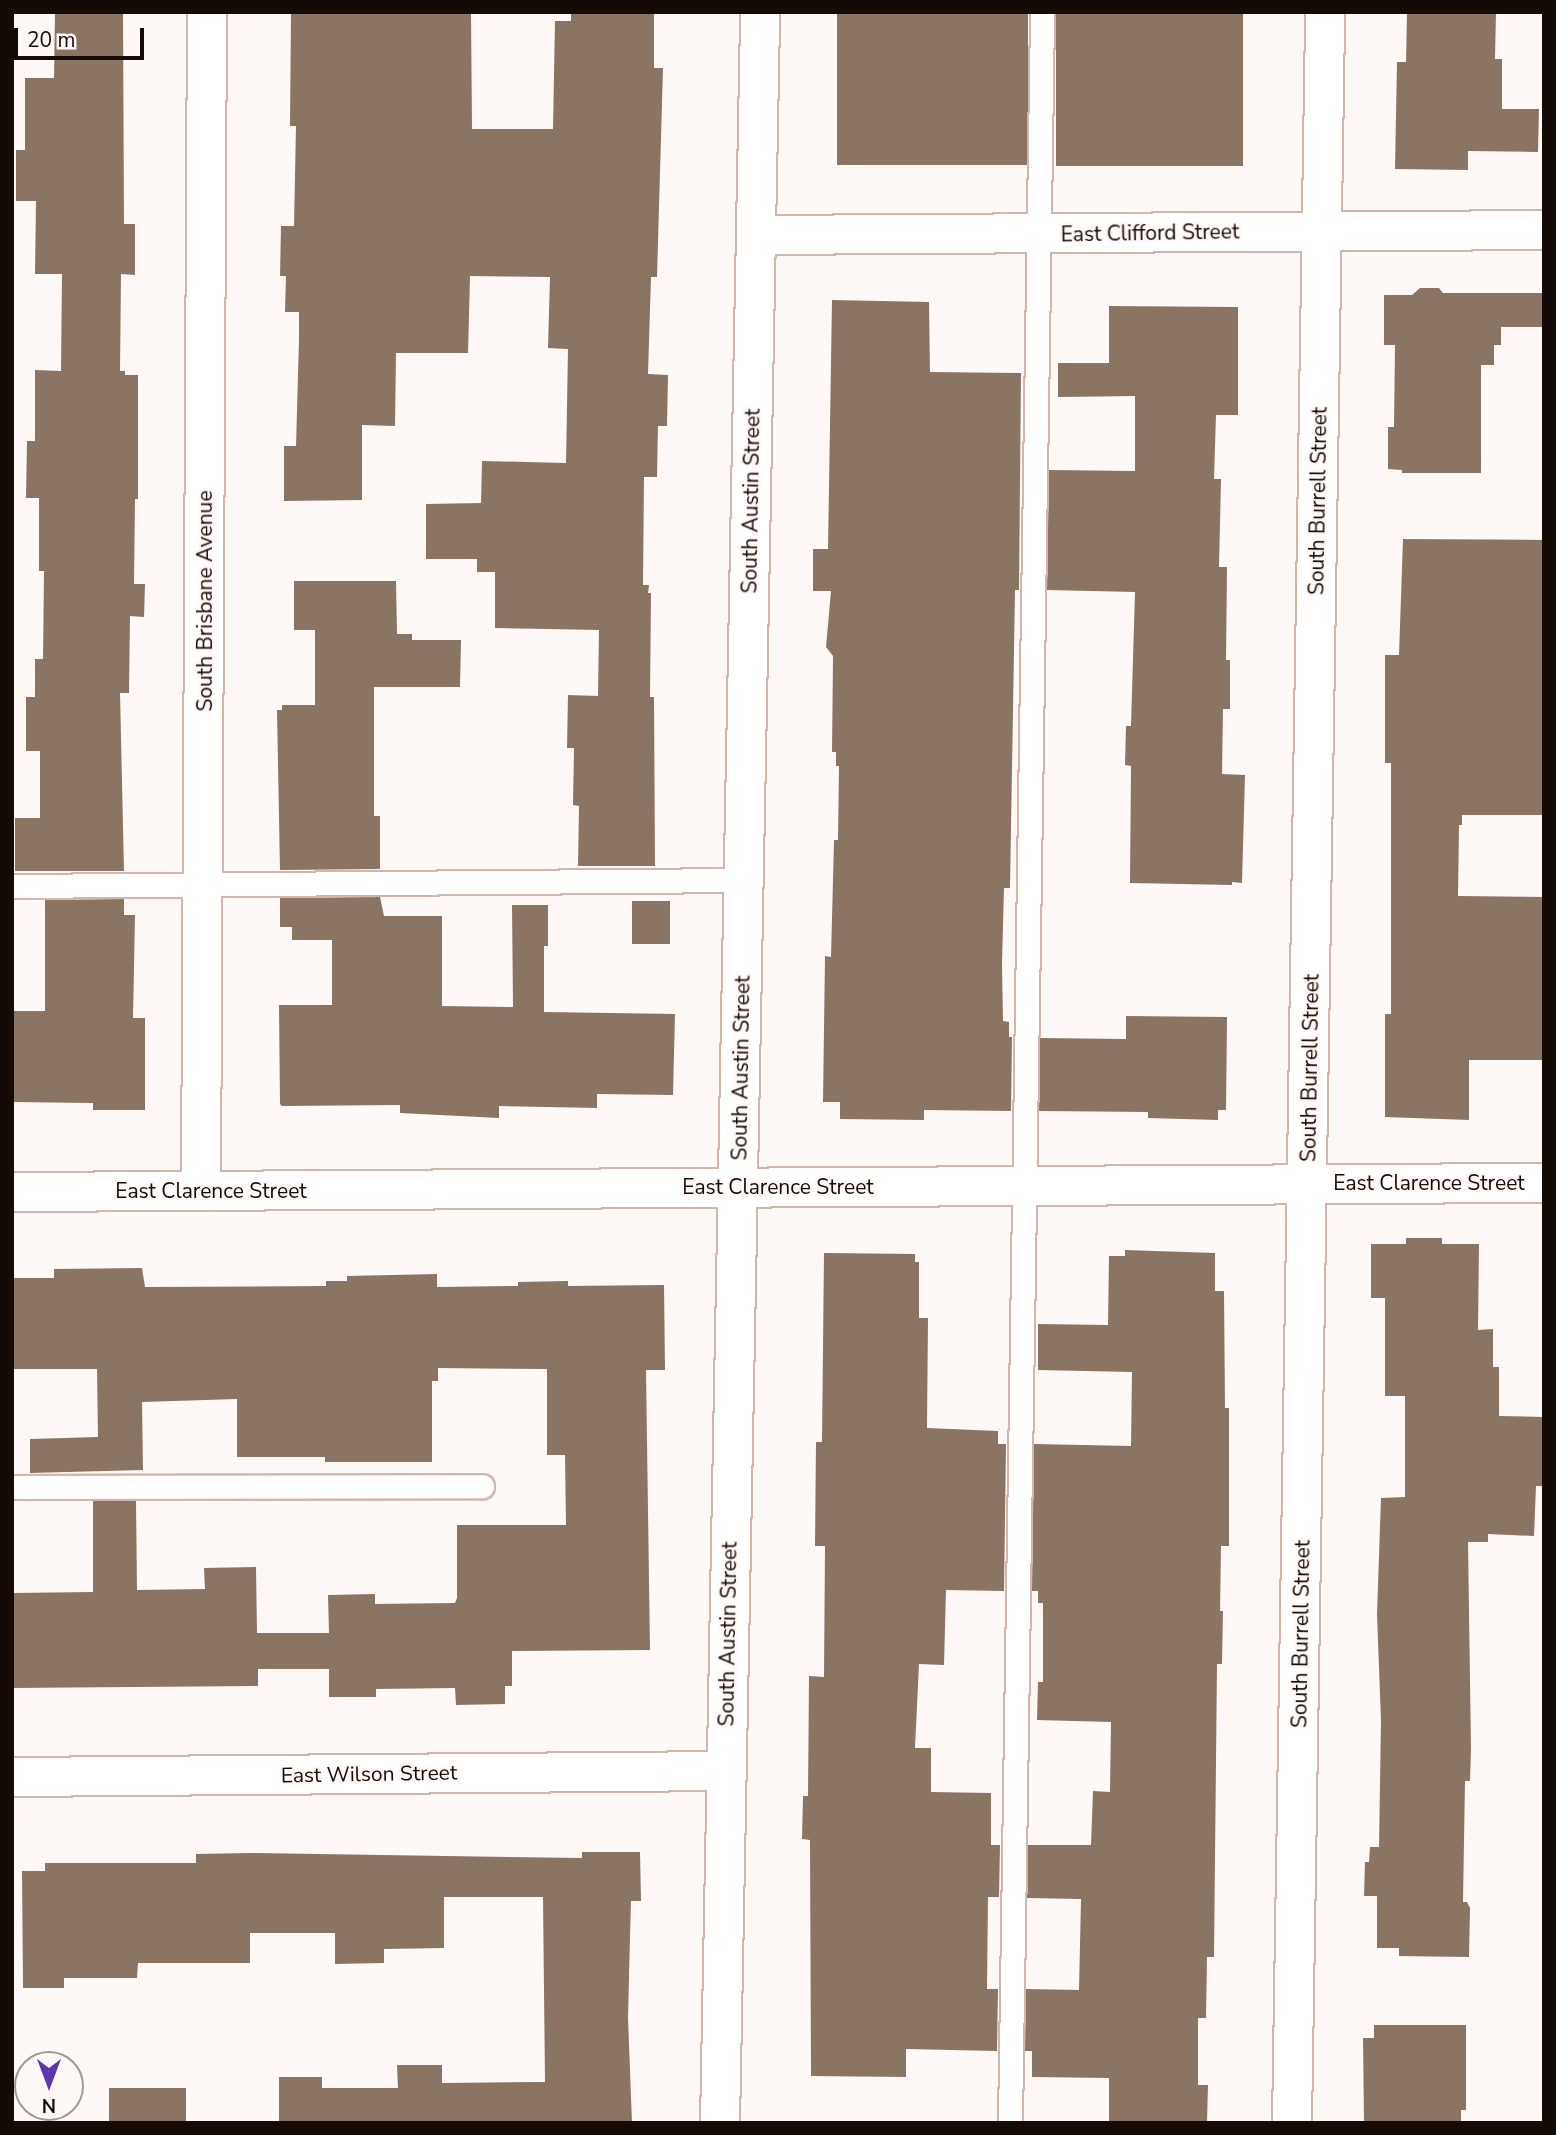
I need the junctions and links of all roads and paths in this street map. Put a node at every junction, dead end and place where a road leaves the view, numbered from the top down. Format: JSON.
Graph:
{"nodes":[{"id":1,"x":207,"y":12,"type":"edge"},
{"id":2,"x":760,"y":12,"type":"edge"},
{"id":3,"x":1042,"y":12,"type":"edge"},
{"id":4,"x":1325,"y":12,"type":"edge"},
{"id":5,"x":1544,"y":230,"type":"edge"},
{"id":6,"x":1322,"y":232,"type":"junction"},
{"id":7,"x":1038,"y":234,"type":"junction"},
{"id":8,"x":757,"y":235,"type":"junction"},
{"id":9,"x":744,"y":880,"type":"junction"},
{"id":10,"x":203,"y":885,"type":"junction"},
{"id":11,"x":12,"y":886,"type":"edge"},
{"id":12,"x":1544,"y":1183,"type":"edge"},
{"id":13,"x":1308,"y":1184,"type":"junction"},
{"id":14,"x":1024,"y":1186,"type":"junction"},
{"id":15,"x":740,"y":1188,"type":"junction"},
{"id":16,"x":201,"y":1191,"type":"junction"},
{"id":17,"x":12,"y":1192,"type":"edge"},
{"id":18,"x":12,"y":1486,"type":"edge"},
{"id":19,"x":482,"y":1486,"type":"dead end"},
{"id":20,"x":725,"y":1772,"type":"junction"},
{"id":21,"x":12,"y":1777,"type":"edge"},
{"id":22,"x":720,"y":2123,"type":"edge"},
{"id":23,"x":1010,"y":2123,"type":"edge"},
{"id":24,"x":1292,"y":2123,"type":"edge"}],
"edges":[{"from":1,"to":10,"type":"street","name":"South Brisbane Avenue"},
{"from":2,"to":8,"type":"street","name":"South Austin Street"},
{"from":3,"to":7,"type":"lane"},
{"from":4,"to":6,"type":"street","name":"South Burrell Street"},
{"from":5,"to":6,"type":"street","name":"East Clifford Street"},
{"from":6,"to":7,"type":"street","name":"East Clifford Street"},
{"from":6,"to":13,"type":"street","name":"South Burrell Street"},
{"from":7,"to":8,"type":"street","name":"East Clifford Street"},
{"from":7,"to":14,"type":"lane"},
{"from":8,"to":9,"type":"street","name":"South Austin Street"},
{"from":9,"to":10,"type":"lane"},
{"from":9,"to":15,"type":"street","name":"South Austin Street"},
{"from":10,"to":11,"type":"lane"},
{"from":10,"to":16,"type":"street","name":"South Brisbane Avenue"},
{"from":12,"to":13,"type":"street","name":"East Clarence Street"},
{"from":13,"to":14,"type":"street","name":"East Clarence Street"},
{"from":13,"to":24,"type":"street","name":"South Burrell Street"},
{"from":14,"to":15,"type":"street","name":"East Clarence Street"},
{"from":14,"to":23,"type":"lane"},
{"from":15,"to":16,"type":"street","name":"East Clarence Street"},
{"from":15,"to":20,"type":"street","name":"South Austin Street"},
{"from":16,"to":17,"type":"street","name":"East Clarence Street"},
{"from":18,"to":19,"type":"lane"},
{"from":20,"to":21,"type":"street","name":"East Wilson Street"},
{"from":20,"to":22,"type":"street","name":"South Austin Street"}]}
